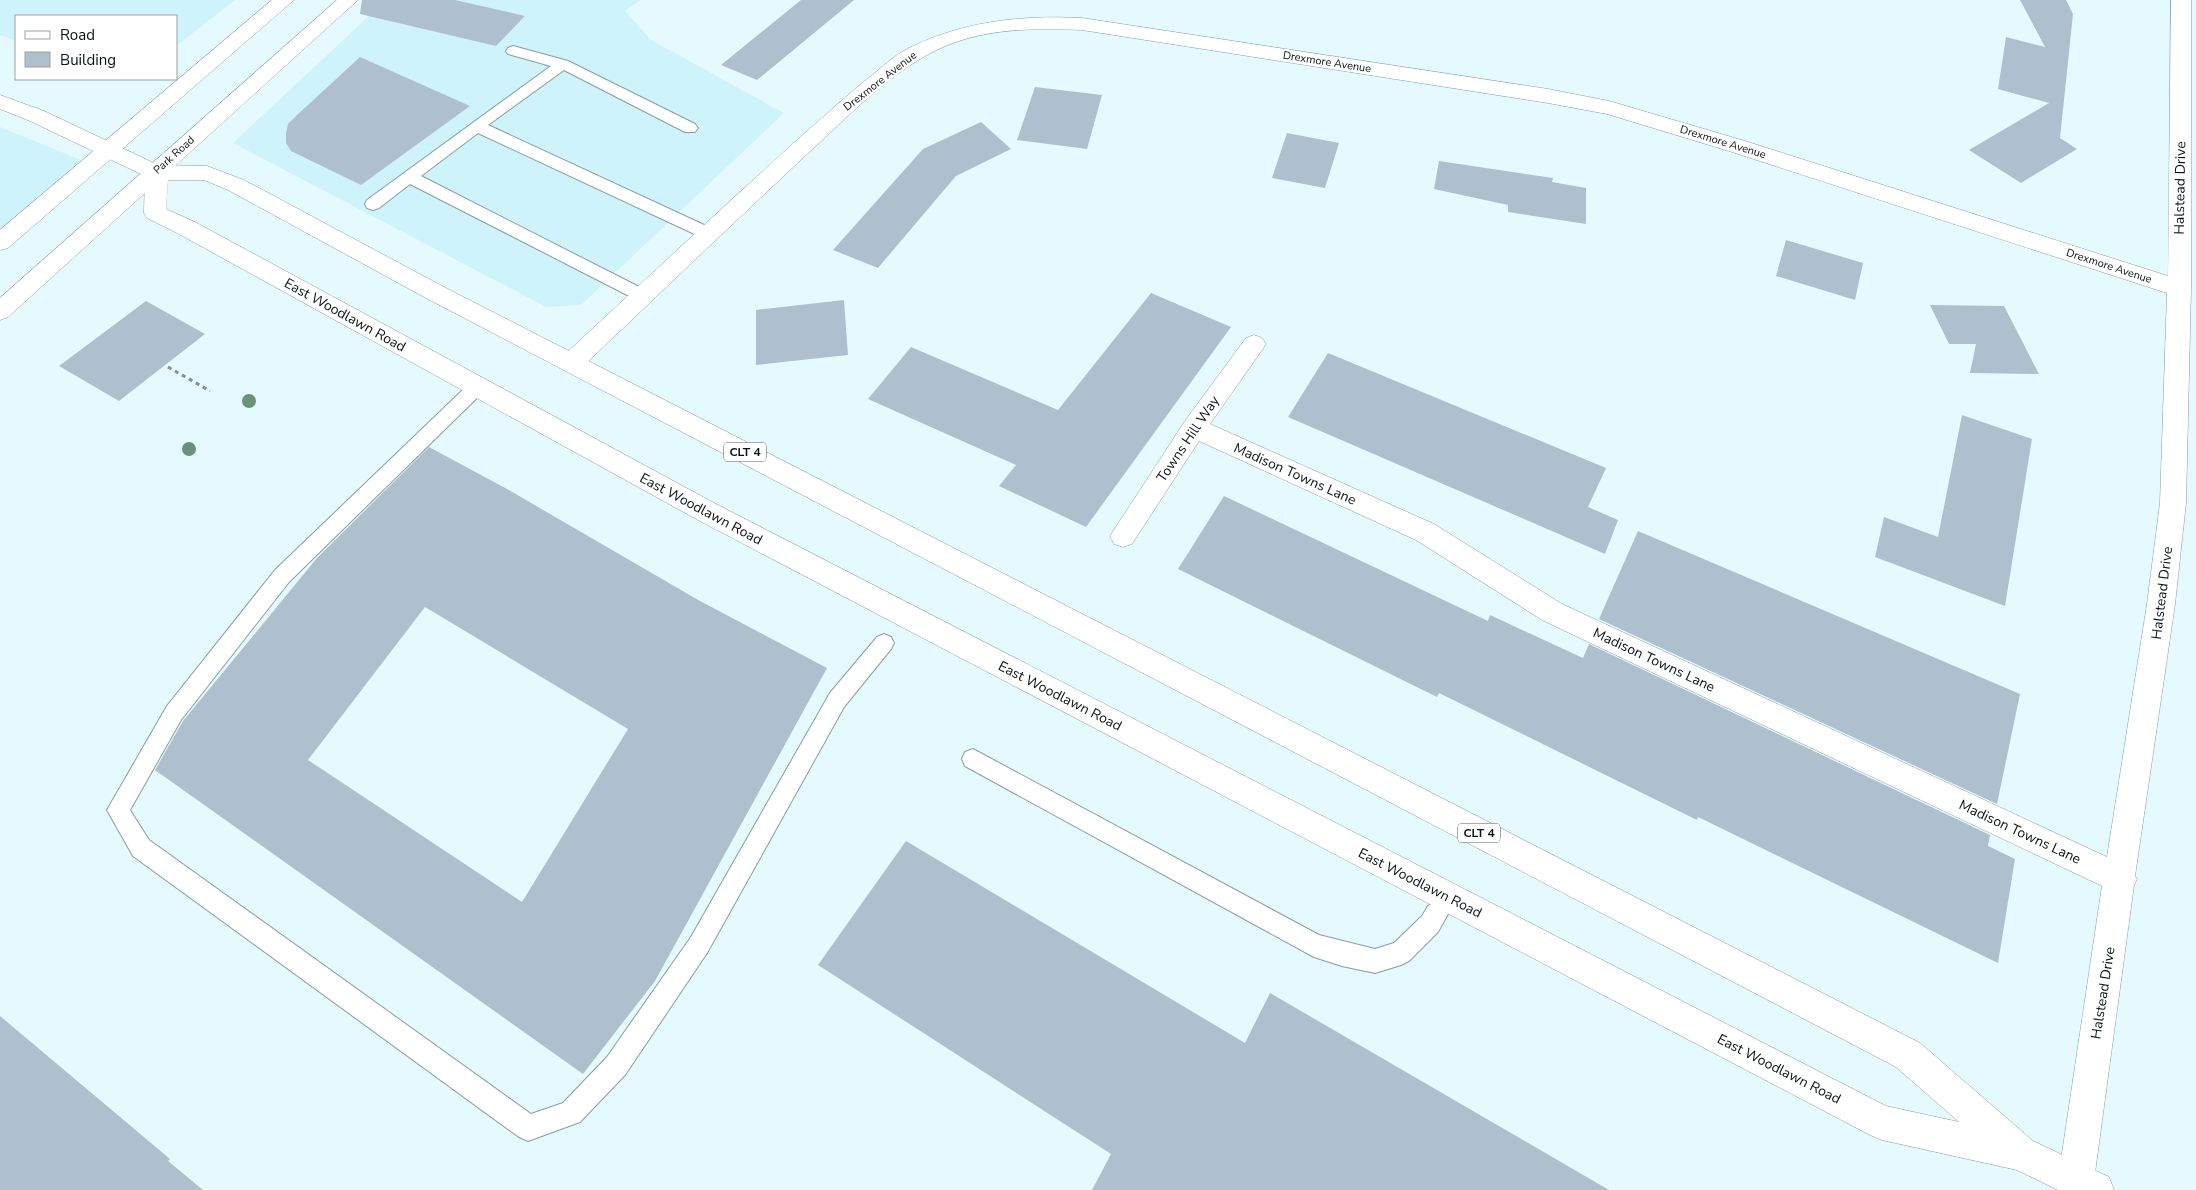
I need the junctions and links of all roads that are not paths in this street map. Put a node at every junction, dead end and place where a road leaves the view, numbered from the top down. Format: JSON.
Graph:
{"nodes":[{"id":1,"x":284,"y":0,"type":"edge"},
{"id":2,"x":348,"y":0,"type":"edge"},
{"id":3,"x":2181,"y":0,"type":"edge"},
{"id":4,"x":514,"y":51,"type":"dead end"},
{"id":5,"x":563,"y":64,"type":"junction"},
{"id":6,"x":0,"y":102,"type":"edge"},
{"id":7,"x":477,"y":126,"type":"junction"},
{"id":8,"x":690,"y":128,"type":"dead end"},
{"id":9,"x":108,"y":149,"type":"junction"},
{"id":10,"x":155,"y":172,"type":"junction"},
{"id":11,"x":410,"y":178,"type":"junction"},
{"id":12,"x":373,"y":204,"type":"dead end"},
{"id":13,"x":709,"y":234,"type":"junction"},
{"id":14,"x":0,"y":242,"type":"edge"},
{"id":15,"x":2179,"y":288,"type":"junction"},
{"id":16,"x":643,"y":296,"type":"junction"},
{"id":17,"x":0,"y":311,"type":"edge"},
{"id":18,"x":1254,"y":344,"type":"dead end"},
{"id":19,"x":571,"y":363,"type":"junction"},
{"id":20,"x":477,"y":386,"type":"junction"},
{"id":21,"x":1194,"y":428,"type":"junction"},
{"id":22,"x":1123,"y":536,"type":"dead end"},
{"id":23,"x":884,"y":644,"type":"dead end"},
{"id":24,"x":973,"y":759,"type":"dead end"},
{"id":25,"x":2121,"y":879,"type":"junction"},
{"id":26,"x":1436,"y":914,"type":"dead end"},
{"id":27,"x":2021,"y":1153,"type":"junction"},
{"id":28,"x":2086,"y":1185,"type":"edge"}],
"edges":[{"from":1,"to":9,"type":"main road"},
{"from":2,"to":10,"type":"main road","name":"Park Road"},
{"from":3,"to":15,"type":"main road","name":"Halstead Drive"},
{"from":4,"to":5,"type":"lane"},
{"from":5,"to":7,"type":"lane"},
{"from":5,"to":8,"type":"lane"},
{"from":6,"to":9,"type":"main road","name":"East Woodlawn Road"},
{"from":7,"to":11,"type":"lane"},
{"from":7,"to":13,"type":"lane"},
{"from":9,"to":10,"type":"main road","name":"East Woodlawn Road"},
{"from":9,"to":14,"type":"main road"},
{"from":10,"to":17,"type":"main road","name":"Park Road"},
{"from":10,"to":19,"type":"main road","name":"East Woodlawn Road","number":"CLT 4"},
{"from":10,"to":20,"type":"main road","name":"East Woodlawn Road"},
{"from":11,"to":12,"type":"lane"},
{"from":11,"to":16,"type":"lane"},
{"from":13,"to":15,"type":"main road","name":"Drexmore Avenue"},
{"from":13,"to":16,"type":"main road","name":"Drexmore Avenue"},
{"from":15,"to":25,"type":"main road","name":"Halstead Drive"},
{"from":16,"to":19,"type":"main road","name":"Drexmore Avenue"},
{"from":18,"to":21,"type":"main road","name":"Towns Hill Way"},
{"from":19,"to":27,"type":"main road","name":"East Woodlawn Road","number":"CLT 4"},
{"from":20,"to":23,"type":"lane"},
{"from":20,"to":27,"type":"main road","name":"East Woodlawn Road"},
{"from":21,"to":22,"type":"main road","name":"Towns Hill Way"},
{"from":21,"to":25,"type":"main road","name":"Madison Towns Lane"},
{"from":24,"to":26,"type":"lane"},
{"from":25,"to":28,"type":"main road","name":"Halstead Drive"},
{"from":27,"to":28,"type":"main road","name":"East Woodlawn Road"}]}
